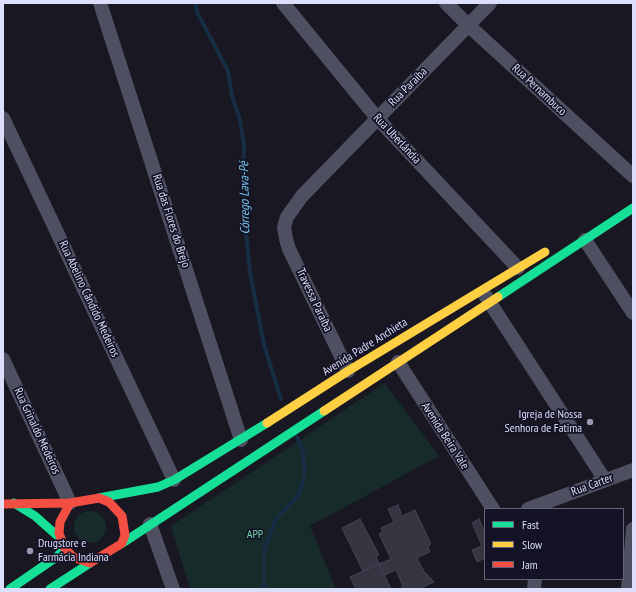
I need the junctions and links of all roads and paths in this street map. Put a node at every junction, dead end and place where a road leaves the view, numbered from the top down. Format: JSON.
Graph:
{"nodes":[{"id":1,"x":100,"y":3,"type":"edge"},
{"id":2,"x":283,"y":3,"type":"edge"},
{"id":3,"x":446,"y":3,"type":"edge"},
{"id":4,"x":490,"y":3,"type":"edge"},
{"id":5,"x":468,"y":25,"type":"junction"},
{"id":6,"x":3,"y":118,"type":"edge"},
{"id":7,"x":377,"y":118,"type":"junction"},
{"id":8,"x":633,"y":176,"type":"edge"},
{"id":9,"x":633,"y":208,"type":"edge"},
{"id":10,"x":284,"y":227,"type":"joint"},
{"id":11,"x":585,"y":240,"type":"junction"},
{"id":12,"x":550,"y":249,"type":"dead end"},
{"id":13,"x":518,"y":268,"type":"junction"},
{"id":14,"x":482,"y":290,"type":"junction"},
{"id":15,"x":490,"y":303,"type":"junction"},
{"id":16,"x":633,"y":313,"type":"edge"},
{"id":17,"x":3,"y":359,"type":"edge"},
{"id":18,"x":398,"y":362,"type":"junction"},
{"id":19,"x":348,"y":371,"type":"junction"},
{"id":20,"x":241,"y":440,"type":"junction"},
{"id":21,"x":633,"y":470,"type":"edge"},
{"id":22,"x":174,"y":480,"type":"junction"},
{"id":23,"x":605,"y":480,"type":"junction"},
{"id":24,"x":99,"y":498,"type":"junction"},
{"id":25,"x":13,"y":503,"type":"junction"},
{"id":26,"x":70,"y":503,"type":"junction"},
{"id":27,"x":3,"y":504,"type":"edge"},
{"id":28,"x":492,"y":508,"type":"edge"},
{"id":29,"x":534,"y":508,"type":"edge"},
{"id":30,"x":150,"y":524,"type":"junction"},
{"id":31,"x":633,"y":528,"type":"edge"},
{"id":32,"x":122,"y":542,"type":"junction"},
{"id":33,"x":63,"y":543,"type":"junction"},
{"id":34,"x":90,"y":563,"type":"junction"},
{"id":35,"x":10,"y":589,"type":"edge"},
{"id":36,"x":51,"y":589,"type":"edge"},
{"id":37,"x":173,"y":589,"type":"edge"},
{"id":38,"x":628,"y":589,"type":"edge"}],
"edges":[{"from":1,"to":20,"type":"street","name":"Rua das Flores do Brejo"},
{"from":2,"to":7,"type":"street","name":"Rua Uberlândia"},
{"from":3,"to":5,"type":"street","name":"Rua Pernambuco"},
{"from":4,"to":5,"type":"street","name":"Rua Paraíba"},
{"from":5,"to":7,"type":"street","name":"Rua Paraíba"},
{"from":5,"to":8,"type":"street","name":"Rua Pernambuco"},
{"from":6,"to":22,"type":"street","name":"Rua Abelino Cândido Medeiros"},
{"from":7,"to":10,"type":"street","name":"Rua Paraíba"},
{"from":7,"to":13,"type":"street","name":"Rua Uberlândia"},
{"from":9,"to":11,"type":"street"},
{"from":10,"to":19,"type":"street","name":"Travessa Paraíba"},
{"from":11,"to":15,"type":"street"},
{"from":11,"to":16,"type":"street"},
{"from":12,"to":13,"type":"street","name":"Avenida Padre Anchieta"},
{"from":13,"to":14,"type":"street","name":"Avenida Padre Anchieta"},
{"from":14,"to":15,"type":"street"},
{"from":14,"to":19,"type":"street","name":"Avenida Padre Anchieta"},
{"from":15,"to":18,"type":"street"},
{"from":15,"to":23,"type":"street"},
{"from":17,"to":26,"type":"street","name":"Rua Grinaldo Medeiros"},
{"from":18,"to":28,"type":"street","name":"Avenida Beira Vale"},
{"from":18,"to":30,"type":"street"},
{"from":19,"to":20,"type":"street","name":"Avenida Padre Anchieta"},
{"from":20,"to":22,"type":"street","name":"Avenida Padre Anchieta"},
{"from":21,"to":23,"type":"street","name":"Rua Carter"},
{"from":22,"to":24,"type":"street","name":"Avenida Padre Anchieta"},
{"from":23,"to":29,"type":"street","name":"Rua Carter"},
{"from":24,"to":26,"type":"street","name":"Avenida Padre Anchieta"},
{"from":24,"to":32,"type":"street"},
{"from":25,"to":26,"type":"street","name":"Avenida Padre Anchieta"},
{"from":25,"to":27,"type":"street","name":"Avenida Padre Anchieta"},
{"from":25,"to":33,"type":"street"},
{"from":26,"to":33,"type":"street"},
{"from":30,"to":32,"type":"street"},
{"from":30,"to":37,"type":"street"},
{"from":31,"to":38,"type":"street"},
{"from":32,"to":34,"type":"street"},
{"from":33,"to":34,"type":"street"},
{"from":33,"to":35,"type":"street"},
{"from":34,"to":36,"type":"street"}]}
